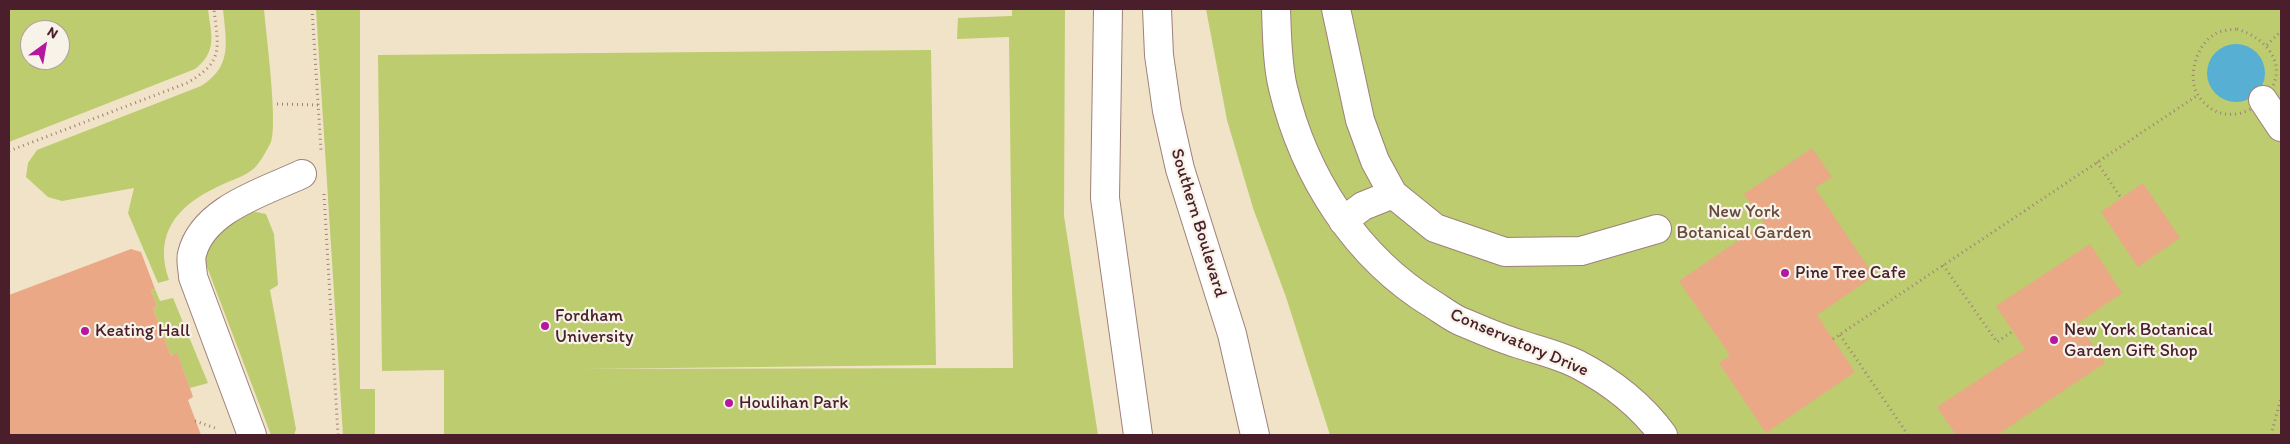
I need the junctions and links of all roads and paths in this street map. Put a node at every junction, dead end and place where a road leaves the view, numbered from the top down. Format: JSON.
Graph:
{"nodes":[{"id":1,"x":214,"y":9,"type":"edge"},
{"id":2,"x":312,"y":9,"type":"edge"},
{"id":3,"x":1108,"y":9,"type":"edge"},
{"id":4,"x":1157,"y":9,"type":"edge"},
{"id":5,"x":1276,"y":9,"type":"edge"},
{"id":6,"x":1336,"y":9,"type":"edge"},
{"id":7,"x":2281,"y":30,"type":"edge"},
{"id":8,"x":2198,"y":95,"type":"junction"},
{"id":9,"x":2263,"y":100,"type":"joint"},
{"id":10,"x":277,"y":104,"type":"dead end"},
{"id":11,"x":318,"y":105,"type":"junction"},
{"id":12,"x":2281,"y":127,"type":"edge"},
{"id":13,"x":9,"y":151,"type":"edge"},
{"id":14,"x":321,"y":153,"type":"dead end"},
{"id":15,"x":2097,"y":162,"type":"junction"},
{"id":16,"x":302,"y":174,"type":"dead end"},
{"id":17,"x":324,"y":192,"type":"dead end"},
{"id":18,"x":1393,"y":194,"type":"junction"},
{"id":19,"x":2121,"y":198,"type":"dead end"},
{"id":20,"x":1343,"y":221,"type":"junction"},
{"id":21,"x":1657,"y":229,"type":"dead end"},
{"id":22,"x":1943,"y":265,"type":"junction"},
{"id":23,"x":2012,"y":331,"type":"dead end"},
{"id":24,"x":1840,"y":335,"type":"junction"},
{"id":25,"x":1833,"y":340,"type":"dead end"},
{"id":26,"x":2281,"y":398,"type":"edge"},
{"id":27,"x":252,"y":435,"type":"edge"},
{"id":28,"x":338,"y":435,"type":"edge"},
{"id":29,"x":1138,"y":435,"type":"edge"},
{"id":30,"x":1255,"y":435,"type":"edge"},
{"id":31,"x":1663,"y":435,"type":"edge"},
{"id":32,"x":1908,"y":435,"type":"edge"},
{"id":33,"x":2271,"y":435,"type":"edge"}],
"edges":[{"from":1,"to":13,"type":"path"},
{"from":2,"to":11,"type":"path"},
{"from":3,"to":29,"type":"main road"},
{"from":4,"to":30,"type":"main road","name":"Southern Boulevard"},
{"from":5,"to":20,"type":"main road","name":"Conservatory Drive"},
{"from":6,"to":18,"type":"main road"},
{"from":7,"to":8,"type":"path"},
{"from":8,"to":9,"type":"path"},
{"from":8,"to":15,"type":"path"},
{"from":9,"to":12,"type":"main road"},
{"from":10,"to":11,"type":"path"},
{"from":11,"to":14,"type":"path"},
{"from":15,"to":19,"type":"path"},
{"from":15,"to":22,"type":"path"},
{"from":16,"to":27,"type":"main road"},
{"from":17,"to":28,"type":"path"},
{"from":18,"to":20,"type":"main road"},
{"from":18,"to":21,"type":"main road"},
{"from":20,"to":31,"type":"main road","name":"Conservatory Drive"},
{"from":22,"to":23,"type":"path"},
{"from":22,"to":24,"type":"path"},
{"from":24,"to":25,"type":"path"},
{"from":24,"to":32,"type":"path"},
{"from":26,"to":33,"type":"path"}]}
